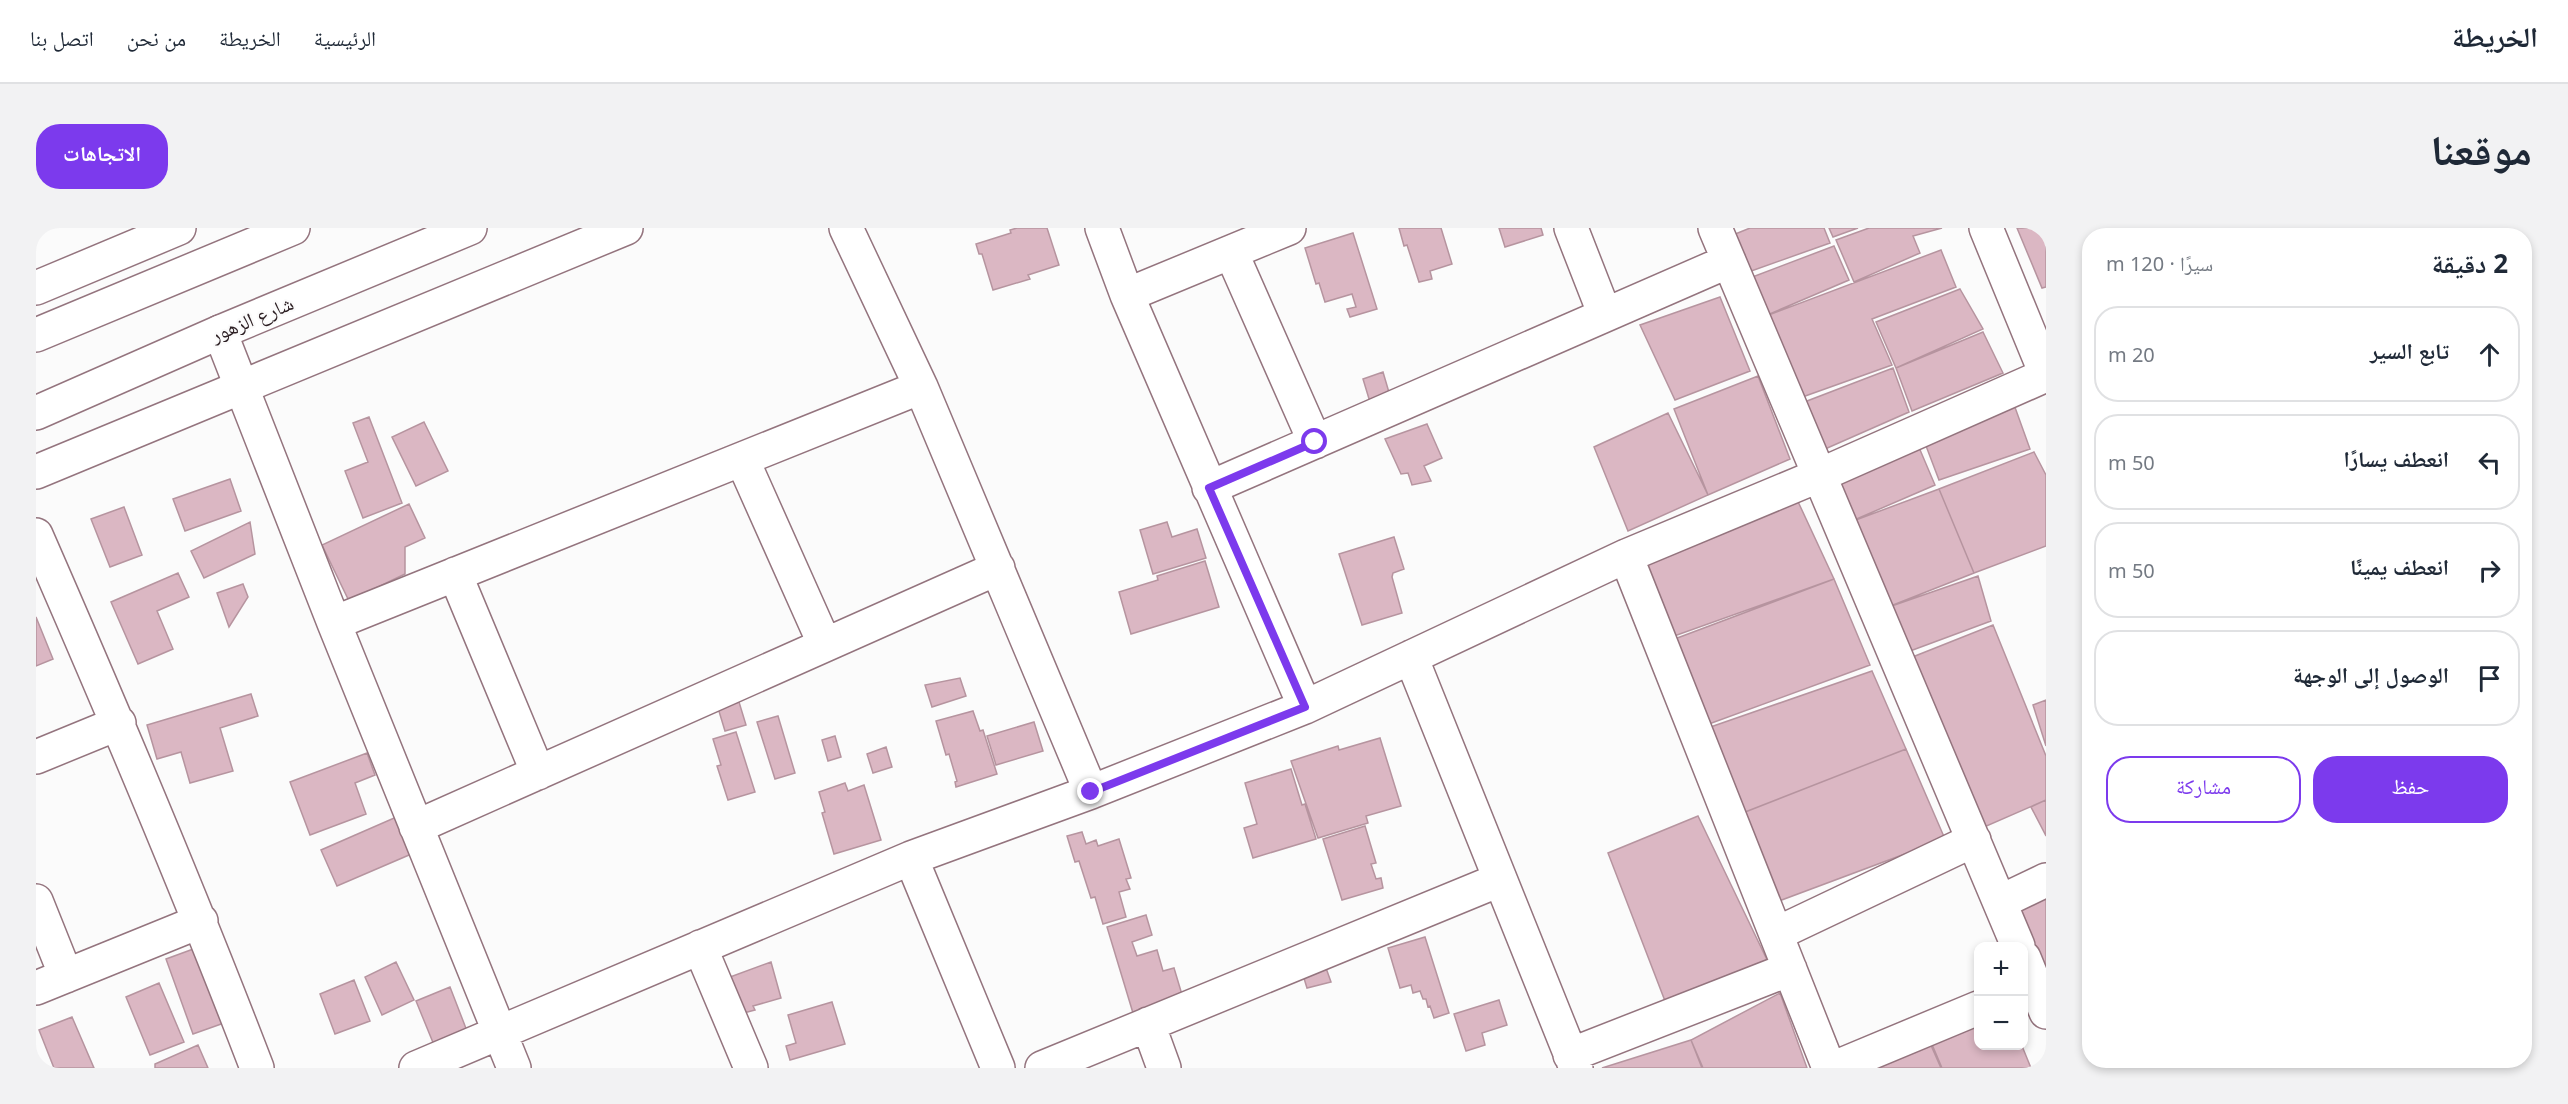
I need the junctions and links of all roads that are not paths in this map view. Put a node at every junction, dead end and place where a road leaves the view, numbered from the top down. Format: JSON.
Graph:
{"nodes":[{"id":1,"x":179,"y":228,"type":"edge"},
{"id":2,"x":293,"y":228,"type":"edge"},
{"id":3,"x":470,"y":228,"type":"edge"},
{"id":4,"x":626,"y":228,"type":"edge"},
{"id":5,"x":846,"y":228,"type":"edge"},
{"id":6,"x":1102,"y":228,"type":"edge"},
{"id":7,"x":1289,"y":228,"type":"edge"},
{"id":8,"x":1571,"y":228,"type":"edge"},
{"id":9,"x":1715,"y":228,"type":"edge"},
{"id":10,"x":1986,"y":228,"type":"edge"},
{"id":11,"x":261,"y":237,"type":"edge"},
{"id":12,"x":1230,"y":252,"type":"junction"},
{"id":13,"x":1729,"y":261,"type":"junction"},
{"id":14,"x":36,"y":288,"type":"edge"},
{"id":15,"x":1127,"y":296,"type":"junction"},
{"id":16,"x":1605,"y":315,"type":"junction"},
{"id":17,"x":220,"y":332,"type":"junction"},
{"id":18,"x":36,"y":335,"type":"edge"},
{"id":19,"x":2046,"y":375,"type":"edge"},
{"id":20,"x":241,"y":386,"type":"junction"},
{"id":21,"x":921,"y":387,"type":"junction"},
{"id":22,"x":36,"y":414,"type":"edge"},
{"id":23,"x":1315,"y":442,"type":"junction"},
{"id":24,"x":742,"y":459,"type":"junction"},
{"id":25,"x":36,"y":472,"type":"edge"},
{"id":26,"x":1820,"y":475,"type":"junction"},
{"id":27,"x":1209,"y":488,"type":"junction"},
{"id":28,"x":36,"y":535,"type":"edge"},
{"id":29,"x":1626,"y":556,"type":"junction"},
{"id":30,"x":998,"y":568,"type":"junction"},
{"id":31,"x":454,"y":574,"type":"junction"},
{"id":32,"x":334,"y":623,"type":"junction"},
{"id":33,"x":825,"y":645,"type":"junction"},
{"id":34,"x":1411,"y":657,"type":"junction"},
{"id":35,"x":1305,"y":707,"type":"junction"},
{"id":36,"x":118,"y":723,"type":"junction"},
{"id":37,"x":36,"y":758,"type":"edge"},
{"id":38,"x":538,"y":773,"type":"junction"},
{"id":39,"x":1091,"y":792,"type":"junction"},
{"id":40,"x":416,"y":827,"type":"junction"},
{"id":41,"x":1974,"y":840,"type":"junction"},
{"id":42,"x":911,"y":858,"type":"junction"},
{"id":43,"x":1499,"y":880,"type":"junction"},
{"id":44,"x":2046,"y":880,"type":"edge"},
{"id":45,"x":36,"y":901,"type":"edge"},
{"id":46,"x":2000,"y":902,"type":"junction"},
{"id":47,"x":201,"y":921,"type":"junction"},
{"id":48,"x":1776,"y":934,"type":"junction"},
{"id":49,"x":2017,"y":942,"type":"edge"},
{"id":50,"x":700,"y":947,"type":"junction"},
{"id":51,"x":1790,"y":969,"type":"junction"},
{"id":52,"x":66,"y":976,"type":"junction"},
{"id":53,"x":36,"y":988,"type":"edge"},
{"id":54,"x":1974,"y":1010,"type":"edge"},
{"id":55,"x":1148,"y":1024,"type":"junction"},
{"id":56,"x":499,"y":1033,"type":"junction"},
{"id":57,"x":1573,"y":1062,"type":"edge"},
{"id":58,"x":257,"y":1068,"type":"edge"},
{"id":59,"x":416,"y":1068,"type":"edge"},
{"id":60,"x":514,"y":1068,"type":"edge"},
{"id":61,"x":751,"y":1068,"type":"edge"},
{"id":62,"x":998,"y":1068,"type":"edge"},
{"id":63,"x":1042,"y":1068,"type":"edge"},
{"id":64,"x":1164,"y":1068,"type":"edge"},
{"id":65,"x":1831,"y":1068,"type":"edge"}],
"edges":[{"from":1,"to":14,"type":"street"},
{"from":2,"to":11,"type":"street"},
{"from":3,"to":17,"type":"street","name":"شارع الزهور"},
{"from":4,"to":20,"type":"street"},
{"from":5,"to":21,"type":"street"},
{"from":6,"to":15,"type":"street"},
{"from":7,"to":12,"type":"street"},
{"from":8,"to":16,"type":"street"},
{"from":9,"to":13,"type":"street"},
{"from":10,"to":19,"type":"street"},
{"from":11,"to":18,"type":"street"},
{"from":12,"to":15,"type":"street"},
{"from":12,"to":23,"type":"street"},
{"from":13,"to":16,"type":"street"},
{"from":13,"to":26,"type":"street"},
{"from":15,"to":27,"type":"street"},
{"from":16,"to":23,"type":"street"},
{"from":17,"to":20,"type":"street"},
{"from":17,"to":22,"type":"street","name":"شارع الزهور"},
{"from":19,"to":26,"type":"street"},
{"from":20,"to":25,"type":"street"},
{"from":20,"to":32,"type":"street"},
{"from":21,"to":24,"type":"street"},
{"from":21,"to":30,"type":"street"},
{"from":23,"to":27,"type":"street"},
{"from":24,"to":31,"type":"street"},
{"from":24,"to":33,"type":"street"},
{"from":26,"to":29,"type":"street"},
{"from":26,"to":41,"type":"street"},
{"from":27,"to":35,"type":"street"},
{"from":28,"to":36,"type":"street"},
{"from":29,"to":34,"type":"street"},
{"from":29,"to":48,"type":"street"},
{"from":30,"to":33,"type":"street"},
{"from":30,"to":39,"type":"street"},
{"from":31,"to":32,"type":"street"},
{"from":31,"to":38,"type":"street"},
{"from":32,"to":40,"type":"street"},
{"from":33,"to":38,"type":"street"},
{"from":34,"to":35,"type":"street"},
{"from":34,"to":43,"type":"street"},
{"from":35,"to":39,"type":"street"},
{"from":36,"to":37,"type":"street"},
{"from":36,"to":47,"type":"street"},
{"from":38,"to":40,"type":"street"},
{"from":39,"to":42,"type":"street"},
{"from":40,"to":56,"type":"street"},
{"from":41,"to":46,"type":"street"},
{"from":41,"to":48,"type":"street"},
{"from":42,"to":50,"type":"street"},
{"from":42,"to":62,"type":"street"},
{"from":43,"to":55,"type":"street"},
{"from":43,"to":57,"type":"street"},
{"from":44,"to":46,"type":"street"},
{"from":45,"to":52,"type":"street"},
{"from":46,"to":49,"type":"street"},
{"from":47,"to":52,"type":"street"},
{"from":47,"to":58,"type":"street"},
{"from":48,"to":51,"type":"street"},
{"from":50,"to":56,"type":"street"},
{"from":50,"to":61,"type":"street"},
{"from":51,"to":57,"type":"street"},
{"from":51,"to":65,"type":"street"},
{"from":52,"to":53,"type":"street"},
{"from":54,"to":65,"type":"street"},
{"from":55,"to":63,"type":"street"},
{"from":55,"to":64,"type":"street"},
{"from":56,"to":59,"type":"street"},
{"from":56,"to":60,"type":"street"}]}
